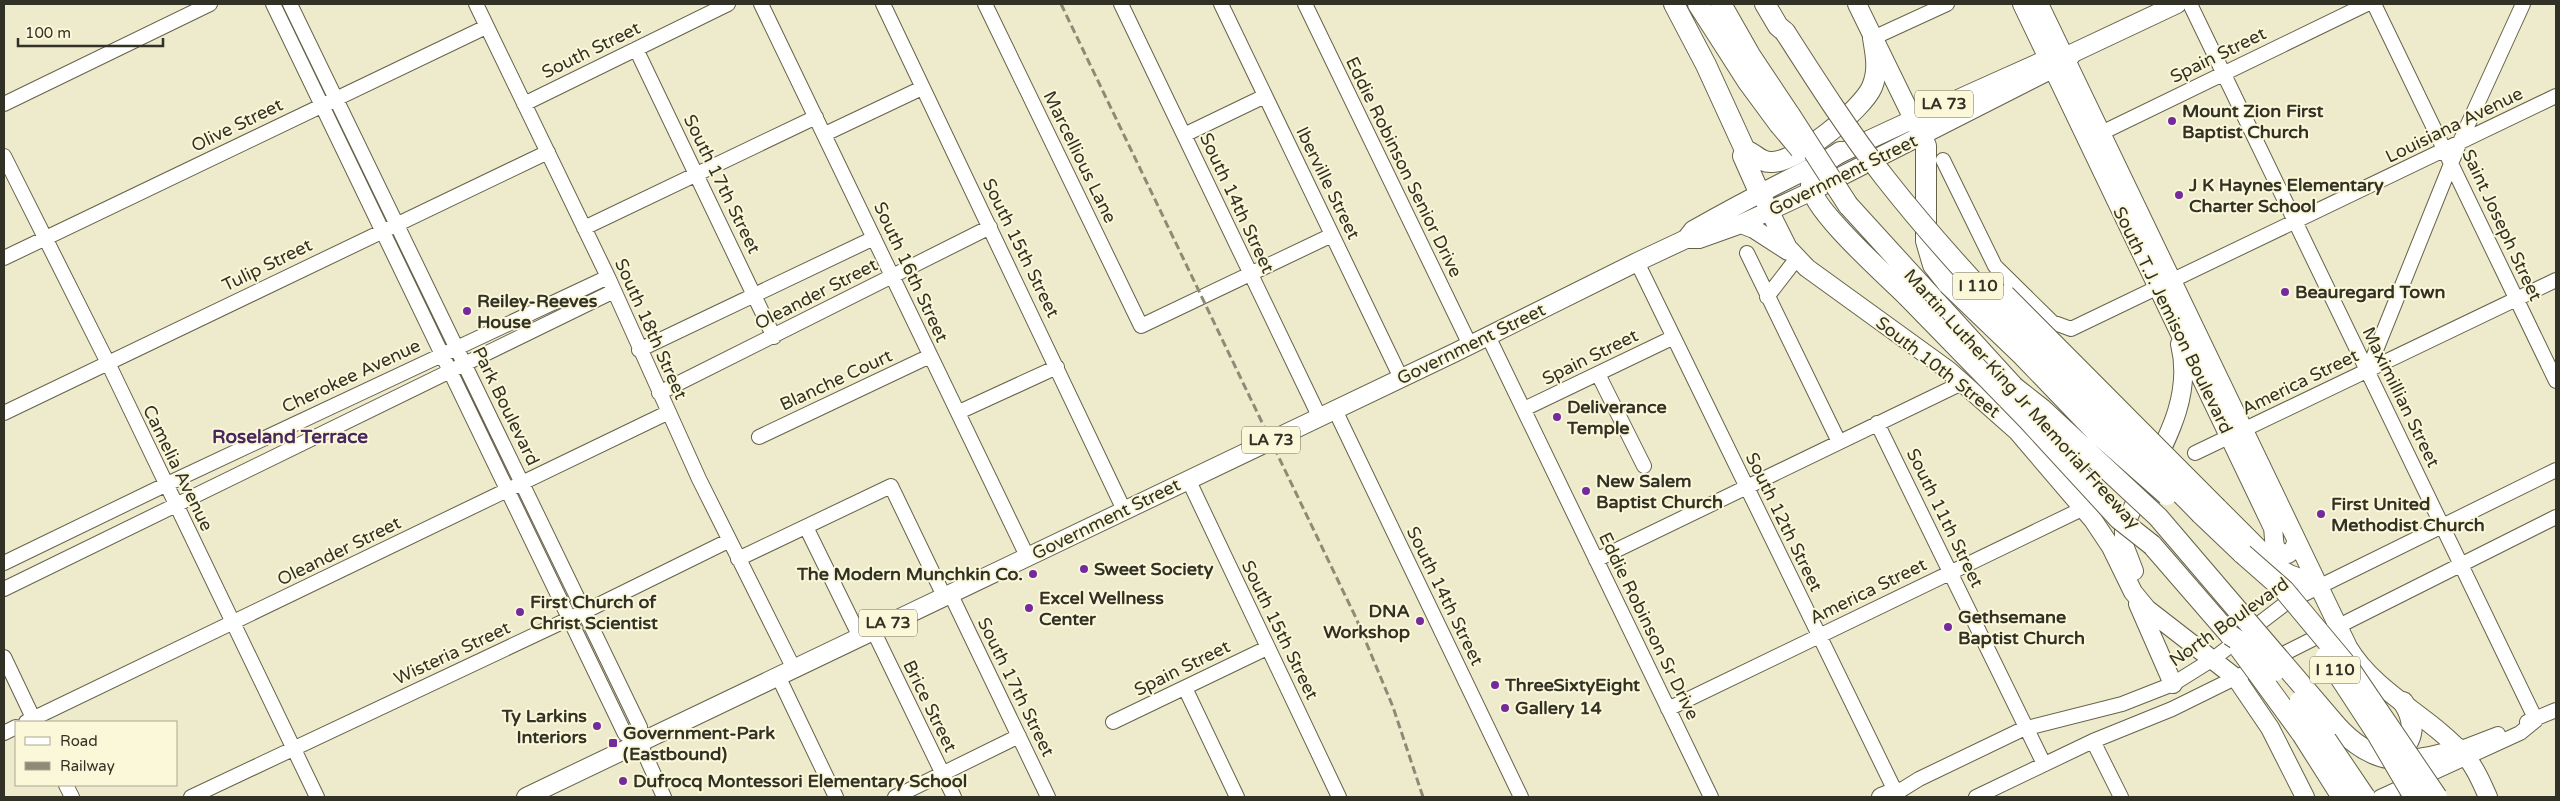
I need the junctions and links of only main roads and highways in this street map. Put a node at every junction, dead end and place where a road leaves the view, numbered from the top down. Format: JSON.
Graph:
{"nodes":[{"id":1,"x":1674,"y":4,"type":"edge"},
{"id":2,"x":1698,"y":4,"type":"edge"},
{"id":3,"x":1721,"y":4,"type":"edge"},
{"id":4,"x":1765,"y":4,"type":"edge"},
{"id":5,"x":1774,"y":4,"type":"edge"},
{"id":6,"x":1857,"y":4,"type":"edge"},
{"id":7,"x":2022,"y":4,"type":"edge"},
{"id":8,"x":2039,"y":4,"type":"edge"},
{"id":9,"x":2177,"y":4,"type":"edge"},
{"id":10,"x":1782,"y":27,"type":"junction"},
{"id":11,"x":1873,"y":38,"type":"junction"},
{"id":12,"x":2059,"y":60,"type":"junction"},
{"id":13,"x":1913,"y":118,"type":"junction"},
{"id":14,"x":1784,"y":119,"type":"junction"},
{"id":15,"x":1922,"y":136,"type":"junction"},
{"id":16,"x":1745,"y":150,"type":"junction"},
{"id":17,"x":1840,"y":152,"type":"junction"},
{"id":18,"x":1812,"y":191,"type":"junction"},
{"id":19,"x":1759,"y":192,"type":"junction"},
{"id":20,"x":1769,"y":211,"type":"junction"},
{"id":21,"x":1741,"y":224,"type":"junction"},
{"id":22,"x":1686,"y":239,"type":"junction"},
{"id":23,"x":1794,"y":256,"type":"junction"},
{"id":24,"x":2164,"y":284,"type":"junction"},
{"id":25,"x":2174,"y":322,"type":"junction"},
{"id":26,"x":2014,"y":386,"type":"junction"},
{"id":27,"x":2236,"y":434,"type":"junction"},
{"id":28,"x":2209,"y":511,"type":"junction"},
{"id":29,"x":2127,"y":521,"type":"junction"},
{"id":30,"x":2106,"y":540,"type":"junction"},
{"id":31,"x":2152,"y":545,"type":"junction"},
{"id":32,"x":2243,"y":554,"type":"junction"},
{"id":33,"x":2319,"y":586,"type":"junction"},
{"id":34,"x":2133,"y":592,"type":"junction"},
{"id":35,"x":2167,"y":626,"type":"junction"},
{"id":36,"x":2230,"y":635,"type":"junction"},
{"id":37,"x":2173,"y":684,"type":"road end"},
{"id":38,"x":2403,"y":702,"type":"junction"},
{"id":39,"x":2463,"y":753,"type":"junction"},
{"id":40,"x":2380,"y":756,"type":"junction"},
{"id":41,"x":2400,"y":774,"type":"junction"},
{"id":42,"x":526,"y":797,"type":"edge"},
{"id":43,"x":2305,"y":797,"type":"edge"},
{"id":44,"x":2342,"y":797,"type":"edge"},
{"id":45,"x":2365,"y":797,"type":"edge"},
{"id":46,"x":2414,"y":797,"type":"edge"},
{"id":47,"x":2418,"y":797,"type":"edge"},
{"id":48,"x":2437,"y":797,"type":"edge"},
{"id":49,"x":2488,"y":797,"type":"edge"}],
"edges":[{"from":1,"to":16,"type":"highway"},
{"from":2,"to":14,"type":"highway","name":"Martin Luther King Jr Memorial Freeway","number":"I 110"},
{"from":3,"to":14,"type":"highway"},
{"from":4,"to":10,"type":"highway","number":"I 110"},
{"from":5,"to":10,"type":"highway"},
{"from":6,"to":11,"type":"main road"},
{"from":7,"to":12,"type":"main road"},
{"from":8,"to":12,"type":"main road"},
{"from":9,"to":12,"type":"main road","name":"Government Street"},
{"from":10,"to":28,"type":"highway","number":"I 110","bridge":true},
{"from":11,"to":13,"type":"main road"},
{"from":11,"to":16,"type":"highway"},
{"from":12,"to":13,"type":"main road","name":"Government Street","number":"LA 73"},
{"from":12,"to":15,"type":"main road","name":"Government Street","number":"LA 73"},
{"from":12,"to":24,"type":"main road","name":"South T.J. Jemison Boulevard"},
{"from":13,"to":15,"type":"main road"},
{"from":13,"to":17,"type":"main road","name":"Government Street","number":"LA 73"},
{"from":14,"to":26,"type":"highway","name":"Martin Luther King Jr Memorial Freeway","number":"I 110","bridge":true},
{"from":15,"to":18,"type":"main road","name":"Government Street","number":"LA 73"},
{"from":15,"to":28,"type":"highway","bridge":true},
{"from":16,"to":19,"type":"highway"},
{"from":17,"to":18,"type":"highway"},
{"from":17,"to":19,"type":"main road","name":"Government Street","number":"LA 73"},
{"from":18,"to":20,"type":"main road","name":"Government Street","number":"LA 73"},
{"from":18,"to":31,"type":"highway","bridge":true},
{"from":19,"to":20,"type":"main road","name":"South 10th Street"},
{"from":19,"to":22,"type":"main road","name":"Government Street","number":"LA 73"},
{"from":20,"to":21,"type":"main road","name":"Government Street","number":"LA 73"},
{"from":20,"to":23,"type":"main road","name":"South 10th Street"},
{"from":21,"to":22,"type":"main road","name":"Government Street","number":"LA 73"},
{"from":21,"to":23,"type":"main road"},
{"from":22,"to":42,"type":"main road","name":"Government Street","number":"LA 73"},
{"from":23,"to":30,"type":"main road","name":"South 10th Street"},
{"from":24,"to":25,"type":"main road","name":"South T.J. Jemison Boulevard"},
{"from":24,"to":27,"type":"main road","name":"South T.J. Jemison Boulevard"},
{"from":25,"to":27,"type":"main road","name":"South T.J. Jemison Boulevard"},
{"from":25,"to":29,"type":"main road"},
{"from":26,"to":31,"type":"highway","name":"Martin Luther King Jr Memorial Freeway","number":"I 110","bridge":true},
{"from":26,"to":40,"type":"highway","bridge":true},
{"from":27,"to":33,"type":"main road","name":"South T.J. Jemison Boulevard"},
{"from":28,"to":32,"type":"highway","number":"I 110"},
{"from":28,"to":33,"type":"highway"},
{"from":29,"to":30,"type":"main road"},
{"from":29,"to":35,"type":"main road"},
{"from":30,"to":34,"type":"main road","name":"South 10th Street"},
{"from":31,"to":36,"type":"highway","name":"Martin Luther King Jr Memorial Freeway","number":"I 110"},
{"from":32,"to":41,"type":"highway","number":"I 110","bridge":true},
{"from":32,"to":48,"type":"highway","bridge":true},
{"from":33,"to":38,"type":"main road","name":"South T.J. Jemison Boulevard"},
{"from":34,"to":35,"type":"main road","name":"South 10th Street"},
{"from":34,"to":37,"type":"main road"},
{"from":35,"to":43,"type":"main road","name":"South 10th Street"},
{"from":36,"to":44,"type":"highway","name":"Martin Luther King Jr Memorial Freeway","number":"I 110","bridge":true},
{"from":36,"to":45,"type":"highway","bridge":true},
{"from":38,"to":39,"type":"main road","name":"South T.J. Jemison Boulevard"},
{"from":38,"to":40,"type":"highway"},
{"from":39,"to":40,"type":"highway"},
{"from":39,"to":49,"type":"main road"},
{"from":41,"to":46,"type":"highway","number":"I 110","bridge":true},
{"from":41,"to":47,"type":"highway","bridge":true}]}
